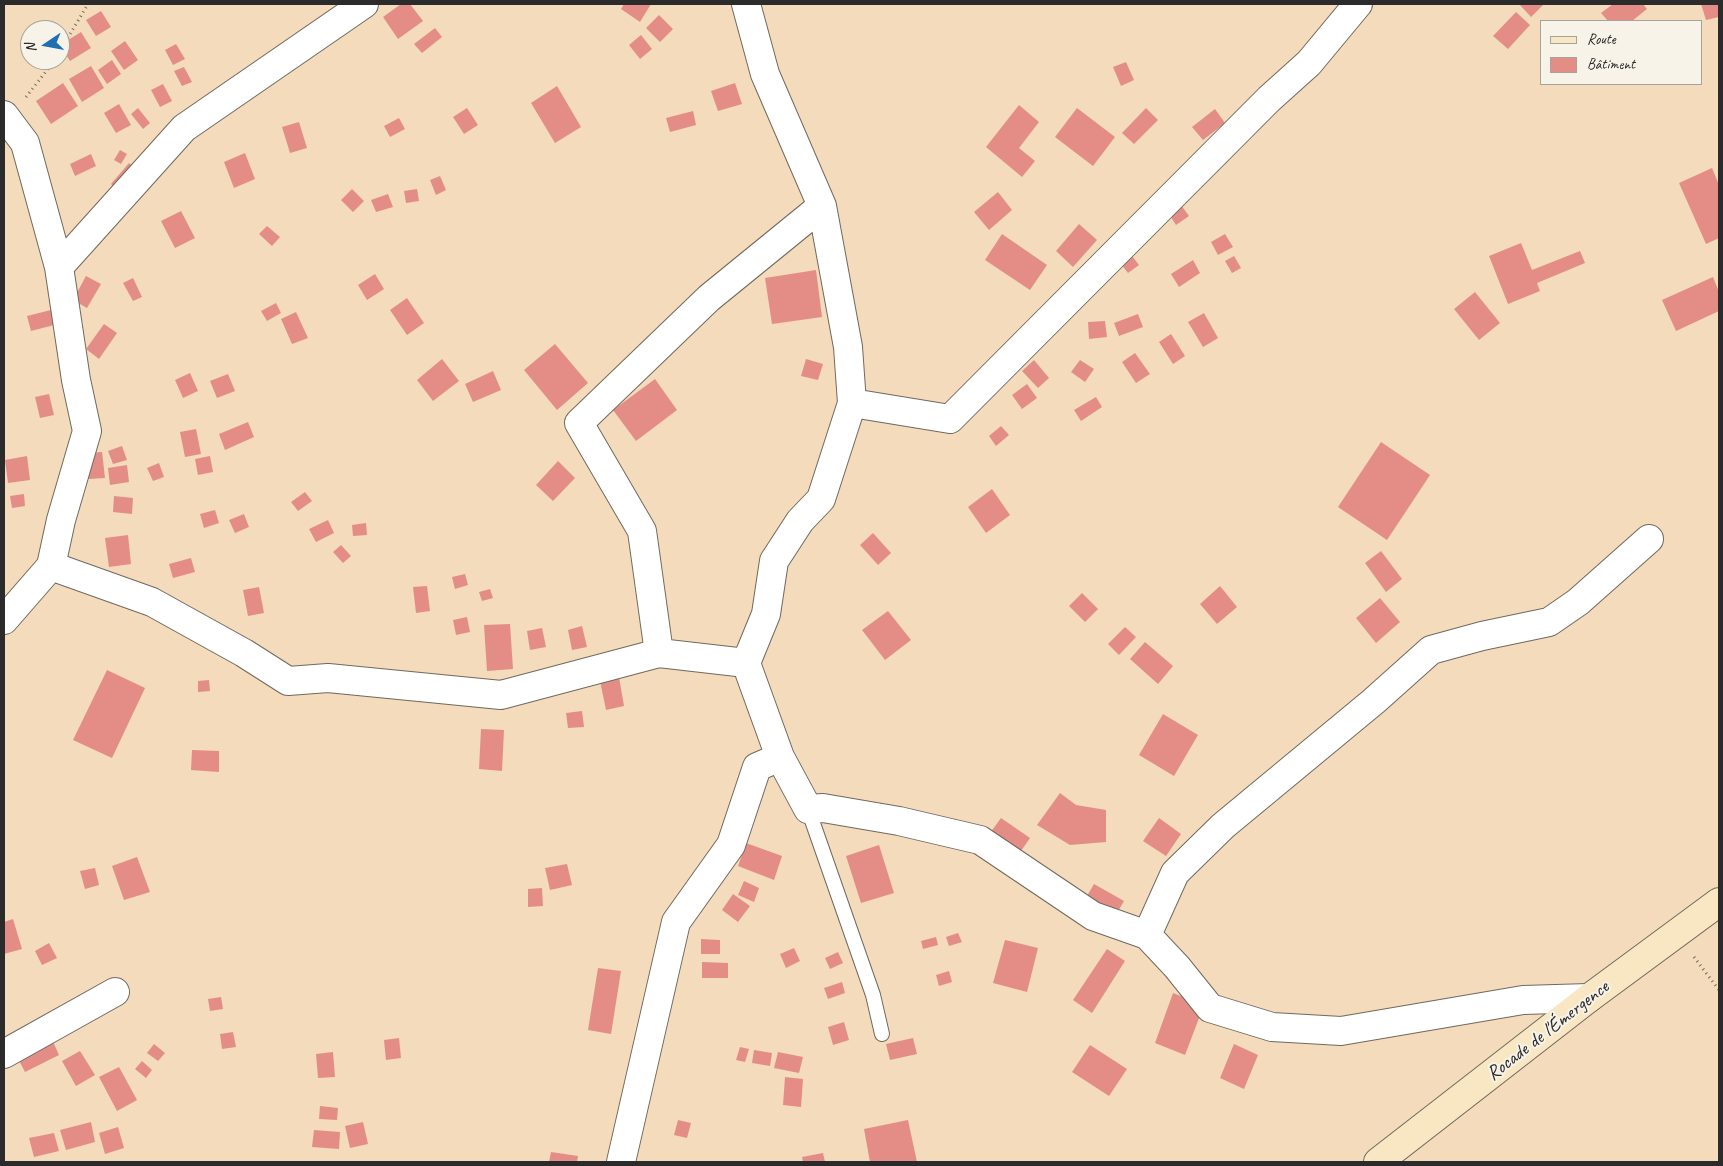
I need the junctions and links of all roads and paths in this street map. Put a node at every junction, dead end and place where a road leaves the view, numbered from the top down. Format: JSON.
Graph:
{"nodes":[{"id":1,"x":88,"y":4,"type":"edge"},
{"id":2,"x":364,"y":4,"type":"edge"},
{"id":3,"x":746,"y":4,"type":"edge"},
{"id":4,"x":1358,"y":4,"type":"edge"},
{"id":5,"x":70,"y":34,"type":"edge"},
{"id":6,"x":49,"y":70,"type":"edge"},
{"id":7,"x":6,"y":116,"type":"edge"},
{"id":8,"x":822,"y":206,"type":"junction"},
{"id":9,"x":59,"y":267,"type":"junction"},
{"id":10,"x":852,"y":403,"type":"junction"},
{"id":11,"x":1649,"y":539,"type":"dead end"},
{"id":12,"x":51,"y":566,"type":"junction"},
{"id":13,"x":4,"y":620,"type":"edge"},
{"id":14,"x":659,"y":653,"type":"junction"},
{"id":15,"x":746,"y":663,"type":"junction"},
{"id":16,"x":780,"y":757,"type":"junction"},
{"id":17,"x":808,"y":809,"type":"junction"},
{"id":18,"x":1719,"y":902,"type":"edge"},
{"id":19,"x":1678,"y":934,"type":"junction"},
{"id":20,"x":1147,"y":935,"type":"junction"},
{"id":21,"x":1719,"y":990,"type":"edge"},
{"id":22,"x":115,"y":992,"type":"dead end"},
{"id":23,"x":1589,"y":998,"type":"junction"},
{"id":24,"x":882,"y":1034,"type":"dead end"},
{"id":25,"x":4,"y":1054,"type":"edge"},
{"id":26,"x":621,"y":1162,"type":"edge"},
{"id":27,"x":1378,"y":1162,"type":"edge"}],
"edges":[{"from":1,"to":5,"type":"path"},
{"from":2,"to":9,"type":"street"},
{"from":3,"to":8,"type":"street"},
{"from":4,"to":10,"type":"street"},
{"from":6,"to":7,"type":"path"},
{"from":7,"to":9,"type":"street"},
{"from":8,"to":10,"type":"street"},
{"from":8,"to":14,"type":"street"},
{"from":9,"to":12,"type":"street"},
{"from":10,"to":15,"type":"street"},
{"from":11,"to":20,"type":"street"},
{"from":12,"to":13,"type":"street"},
{"from":12,"to":14,"type":"street"},
{"from":14,"to":15,"type":"street"},
{"from":15,"to":16,"type":"street"},
{"from":16,"to":17,"type":"street"},
{"from":16,"to":26,"type":"street"},
{"from":17,"to":20,"type":"street"},
{"from":17,"to":24,"type":"lane"},
{"from":18,"to":19,"type":"street","name":"Rocade de l'Émergence"},
{"from":19,"to":21,"type":"path"},
{"from":19,"to":23,"type":"street","name":"Rocade de l'Émergence"},
{"from":20,"to":23,"type":"street"},
{"from":22,"to":25,"type":"street"},
{"from":23,"to":27,"type":"street","name":"Rocade de l'Émergence"}]}
